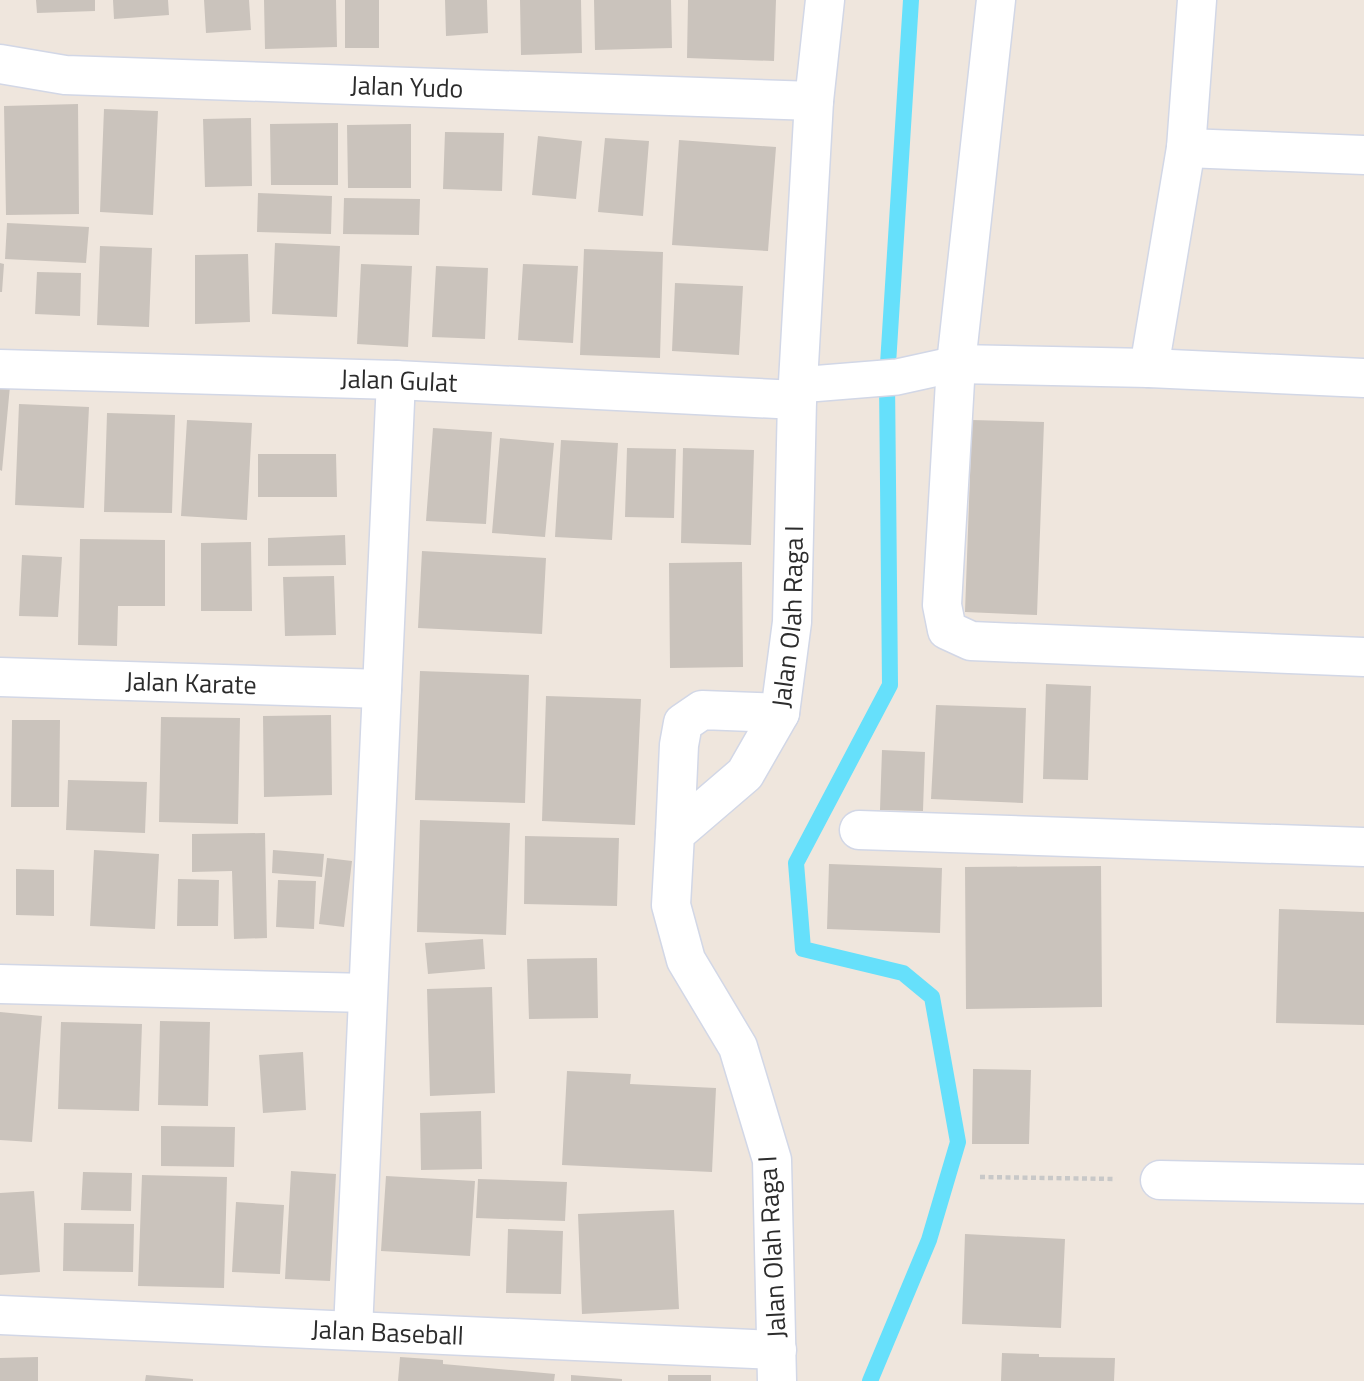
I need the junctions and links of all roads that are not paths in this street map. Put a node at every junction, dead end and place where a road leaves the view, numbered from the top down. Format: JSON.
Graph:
{"nodes":[{"id":1,"x":825,"y":0,"type":"edge"},
{"id":2,"x":996,"y":0,"type":"edge"},
{"id":3,"x":1197,"y":0,"type":"edge"},
{"id":4,"x":0,"y":64,"type":"edge"},
{"id":5,"x":814,"y":102,"type":"junction"},
{"id":6,"x":1186,"y":148,"type":"junction"},
{"id":7,"x":1364,"y":155,"type":"edge"},
{"id":8,"x":956,"y":364,"type":"junction"},
{"id":9,"x":1149,"y":368,"type":"junction"},
{"id":10,"x":0,"y":369,"type":"edge"},
{"id":11,"x":1364,"y":378,"type":"edge"},
{"id":12,"x":396,"y":380,"type":"junction"},
{"id":13,"x":797,"y":393,"type":"junction"},
{"id":14,"x":1364,"y":657,"type":"edge"},
{"id":15,"x":0,"y":677,"type":"edge"},
{"id":16,"x":382,"y":689,"type":"junction"},
{"id":17,"x":780,"y":713,"type":"junction"},
{"id":18,"x":859,"y":830,"type":"dead end"},
{"id":19,"x":675,"y":834,"type":"junction"},
{"id":20,"x":1355,"y":847,"type":"edge"},
{"id":21,"x":0,"y":984,"type":"edge"},
{"id":22,"x":368,"y":993,"type":"junction"},
{"id":23,"x":1160,"y":1180,"type":"road end"},
{"id":24,"x":1364,"y":1184,"type":"edge"},
{"id":25,"x":0,"y":1315,"type":"edge"},
{"id":26,"x":353,"y":1330,"type":"junction"},
{"id":27,"x":777,"y":1365,"type":"edge"}],
"edges":[{"from":1,"to":5,"type":"street","name":"Jalan Olah Raga I"},
{"from":2,"to":8,"type":"street"},
{"from":3,"to":6,"type":"street"},
{"from":4,"to":5,"type":"street","name":"Jalan Yudo"},
{"from":5,"to":13,"type":"street","name":"Jalan Olah Raga I"},
{"from":6,"to":7,"type":"street"},
{"from":6,"to":9,"type":"street"},
{"from":8,"to":9,"type":"street"},
{"from":8,"to":13,"type":"street"},
{"from":8,"to":14,"type":"street"},
{"from":9,"to":11,"type":"street"},
{"from":10,"to":12,"type":"street","name":"Jalan Gulat"},
{"from":12,"to":13,"type":"street","name":"Jalan Gulat"},
{"from":12,"to":16,"type":"street"},
{"from":13,"to":17,"type":"street","name":"Jalan Olah Raga I"},
{"from":15,"to":16,"type":"street","name":"Jalan Karate"},
{"from":16,"to":22,"type":"street"},
{"from":17,"to":19,"type":"street","name":"Jalan Olah Raga I"},
{"from":17,"to":19,"type":"street"},
{"from":18,"to":20,"type":"street"},
{"from":19,"to":27,"type":"street","name":"Jalan Olah Raga I"},
{"from":21,"to":22,"type":"street"},
{"from":22,"to":26,"type":"street"},
{"from":23,"to":24,"type":"street"},
{"from":25,"to":26,"type":"street","name":"Jalan Baseball"},
{"from":26,"to":27,"type":"street","name":"Jalan Baseball"}]}
